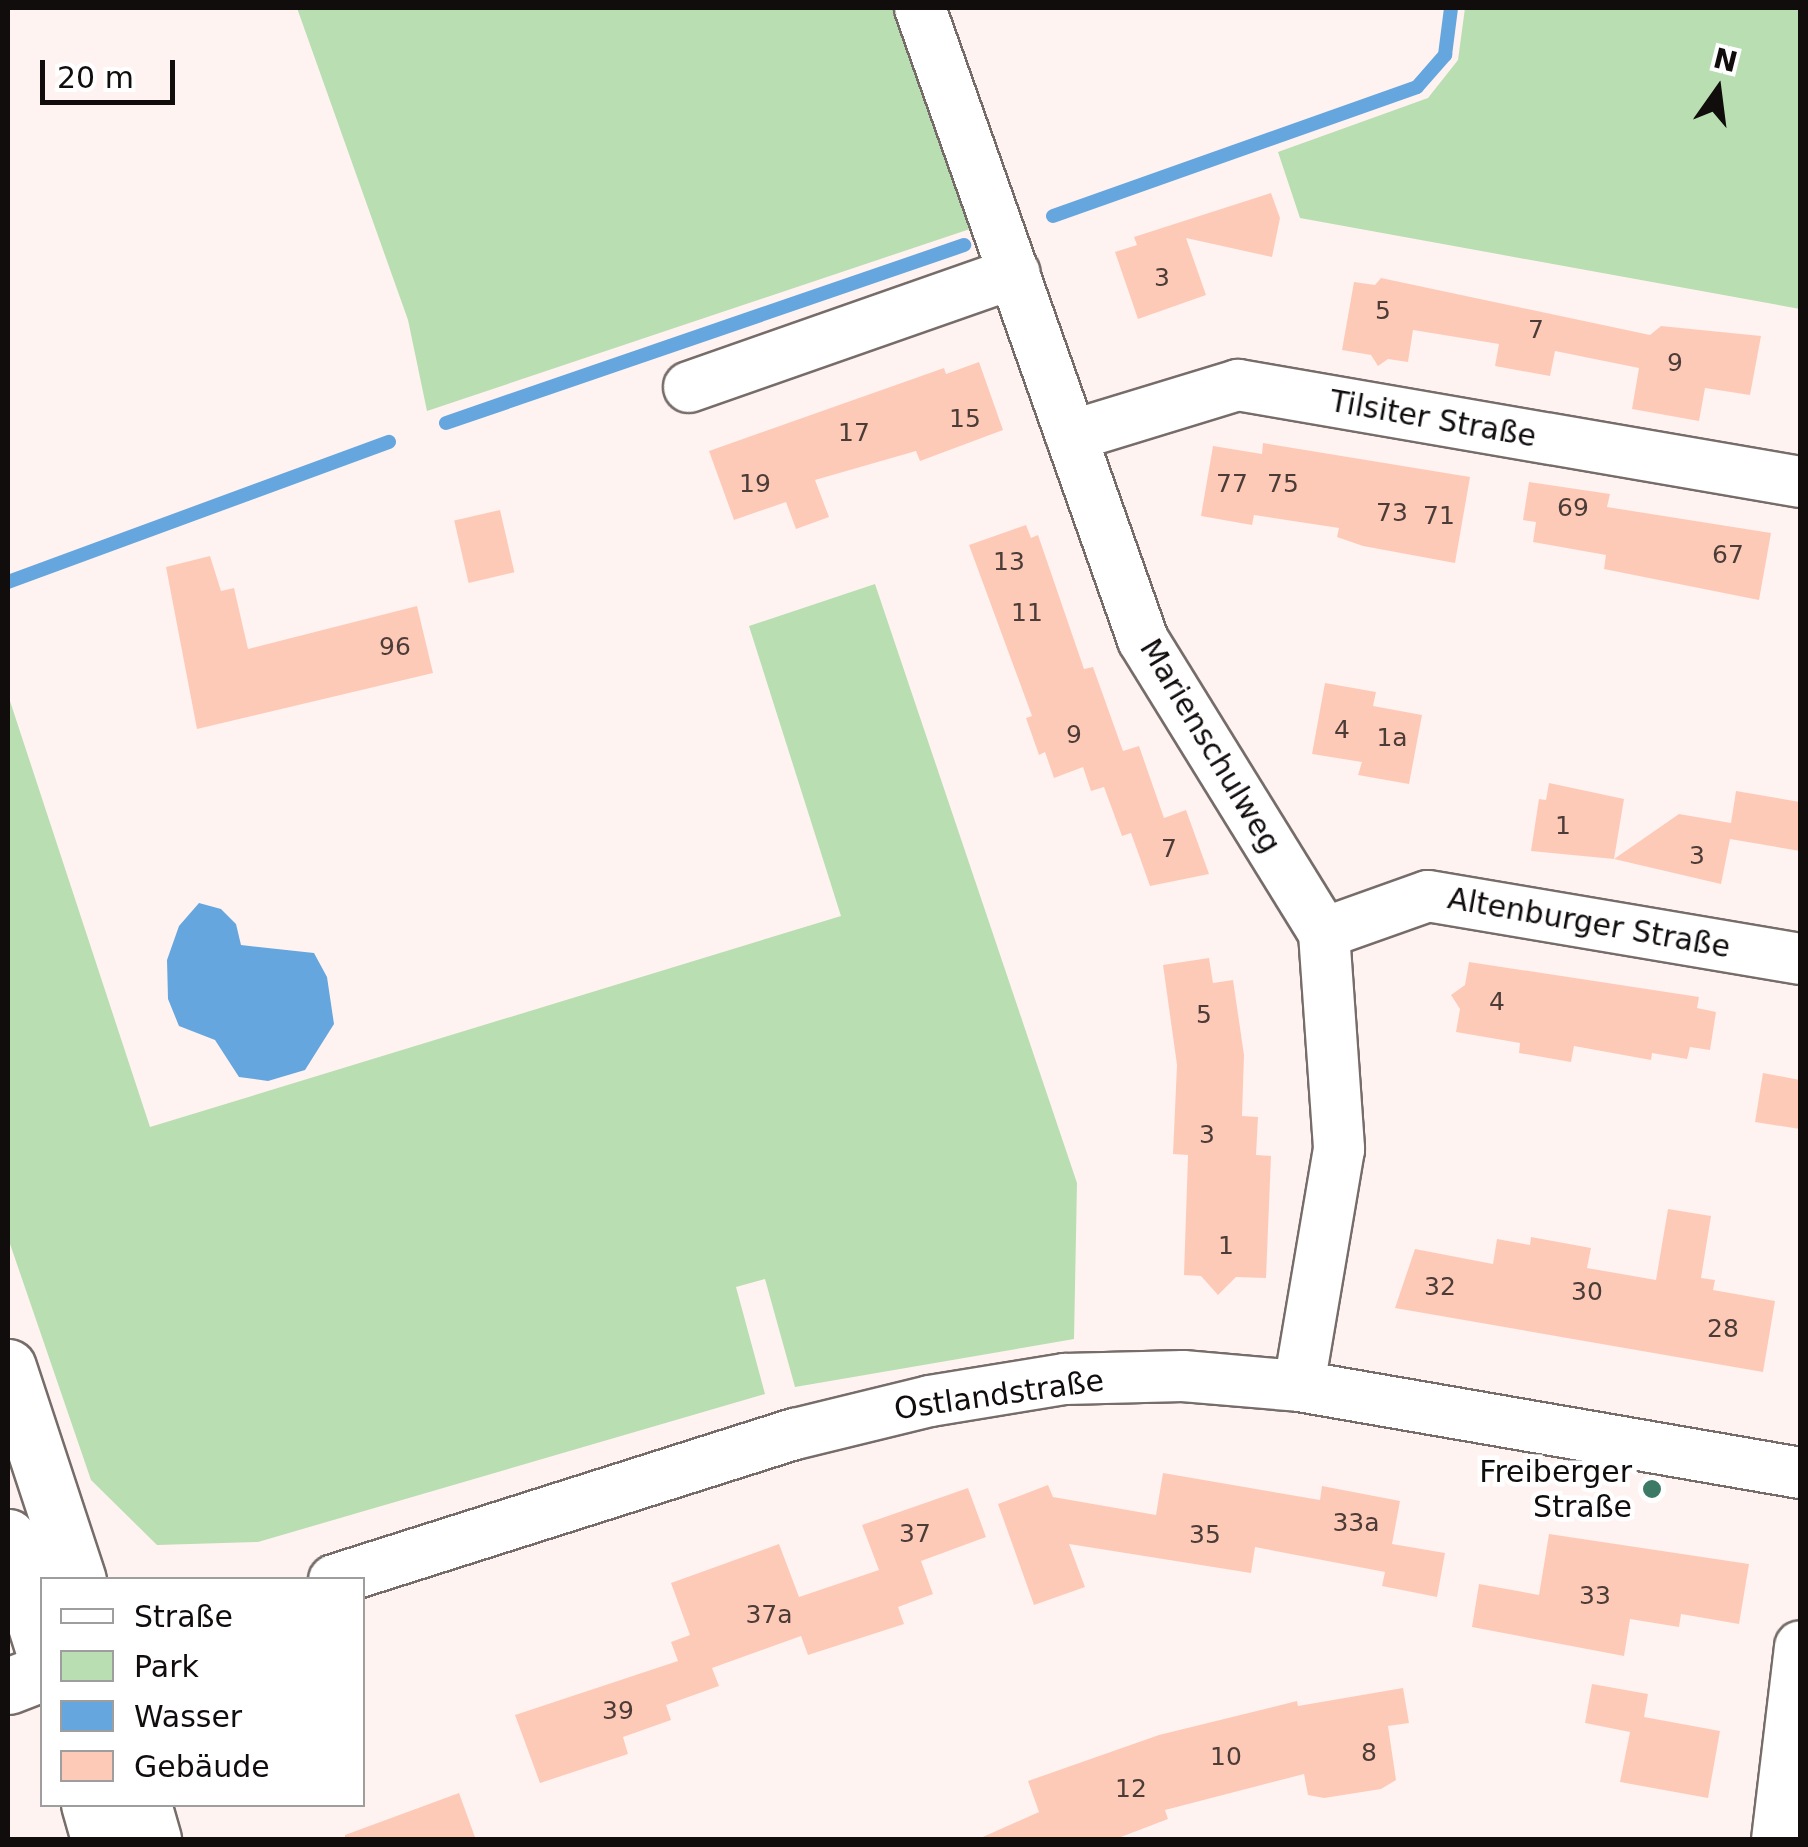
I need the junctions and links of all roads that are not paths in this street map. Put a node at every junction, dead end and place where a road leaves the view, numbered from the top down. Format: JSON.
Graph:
{"nodes":[{"id":1,"x":920,"y":8,"type":"edge"},
{"id":2,"x":1015,"y":273,"type":"junction"},
{"id":3,"x":689,"y":388,"type":"dead end"},
{"id":4,"x":1071,"y":436,"type":"junction"},
{"id":5,"x":1800,"y":482,"type":"edge"},
{"id":6,"x":1324,"y":932,"type":"junction"},
{"id":7,"x":1800,"y":958,"type":"edge"},
{"id":8,"x":8,"y":1366,"type":"edge"},
{"id":9,"x":1299,"y":1386,"type":"junction"},
{"id":10,"x":1800,"y":1472,"type":"edge"},
{"id":11,"x":8,"y":1537,"type":"edge"},
{"id":12,"x":77,"y":1577,"type":"edge"},
{"id":13,"x":343,"y":1577,"type":"edge"},
{"id":14,"x":40,"y":1640,"type":"edge"},
{"id":15,"x":1800,"y":1646,"type":"edge"},
{"id":16,"x":40,"y":1674,"type":"edge"},
{"id":17,"x":8,"y":1686,"type":"edge"},
{"id":18,"x":90,"y":1807,"type":"edge"},
{"id":19,"x":144,"y":1807,"type":"edge"},
{"id":20,"x":99,"y":1840,"type":"edge"},
{"id":21,"x":152,"y":1840,"type":"edge"},
{"id":22,"x":1777,"y":1840,"type":"edge"}],
"edges":[{"from":1,"to":2,"type":"street","name":"Marienschulweg"},
{"from":2,"to":3,"type":"street"},
{"from":2,"to":4,"type":"street","name":"Marienschulweg"},
{"from":4,"to":5,"type":"street","name":"Tilsiter Straße"},
{"from":4,"to":6,"type":"street","name":"Marienschulweg"},
{"from":6,"to":7,"type":"street","name":"Altenburger Straße"},
{"from":6,"to":9,"type":"street","name":"Marienschulweg"},
{"from":8,"to":12,"type":"main road"},
{"from":9,"to":10,"type":"street","name":"Ostlandstraße"},
{"from":9,"to":13,"type":"street","name":"Ostlandstraße"},
{"from":11,"to":14,"type":"main road"},
{"from":15,"to":22,"type":"street"},
{"from":16,"to":17,"type":"main road"},
{"from":18,"to":20,"type":"main road"},
{"from":19,"to":21,"type":"main road"}]}
